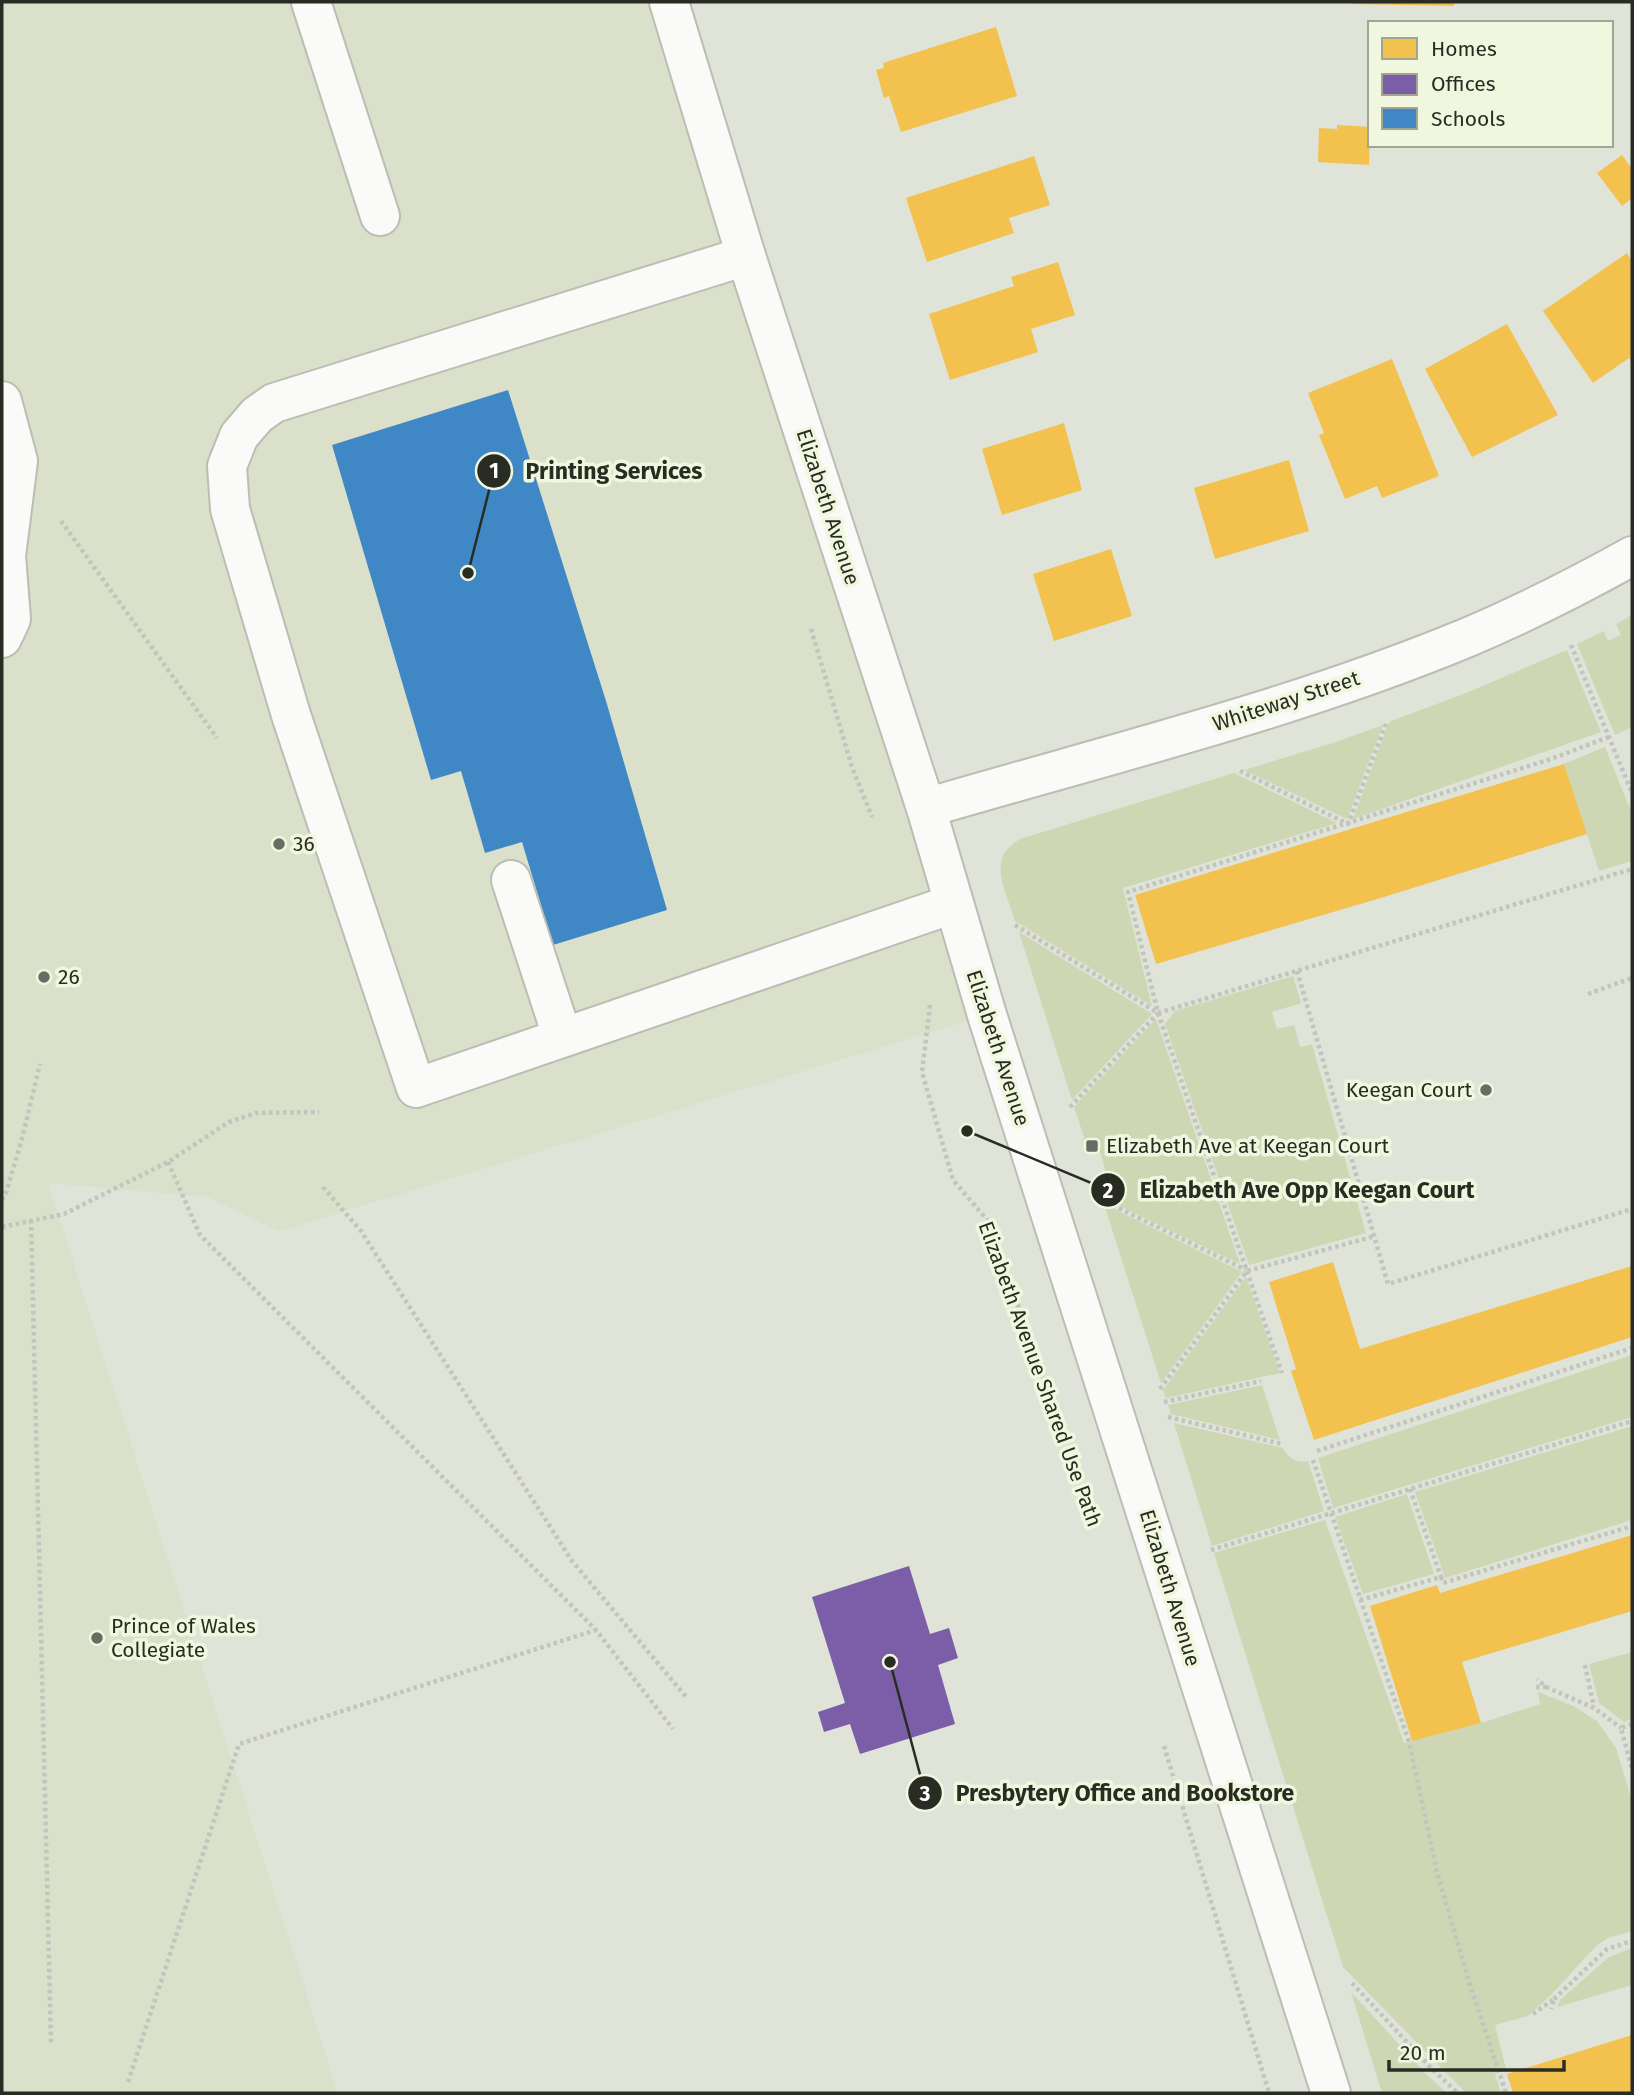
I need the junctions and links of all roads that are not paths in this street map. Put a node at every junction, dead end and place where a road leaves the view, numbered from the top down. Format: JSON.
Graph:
{"nodes":[{"id":1,"x":311,"y":2,"type":"edge"},
{"id":2,"x":669,"y":2,"type":"edge"},
{"id":3,"x":380,"y":216,"type":"dead end"},
{"id":4,"x":746,"y":256,"type":"junction"},
{"id":5,"x":2,"y":401,"type":"edge"},
{"id":6,"x":1632,"y":556,"type":"edge"},
{"id":7,"x":2,"y":638,"type":"edge"},
{"id":8,"x":926,"y":808,"type":"junction"},
{"id":9,"x":511,"y":880,"type":"dead end"},
{"id":10,"x":953,"y":904,"type":"junction"},
{"id":11,"x":562,"y":1036,"type":"junction"},
{"id":12,"x":1331,"y":2093,"type":"edge"}],
"edges":[{"from":1,"to":3,"type":"main road"},
{"from":2,"to":4,"type":"main road","name":"Elizabeth Avenue"},
{"from":4,"to":8,"type":"main road","name":"Elizabeth Avenue"},
{"from":4,"to":11,"type":"main road"},
{"from":5,"to":7,"type":"main road"},
{"from":6,"to":8,"type":"main road","name":"Whiteway Street"},
{"from":8,"to":10,"type":"main road","name":"Elizabeth Avenue"},
{"from":9,"to":11,"type":"main road"},
{"from":10,"to":11,"type":"main road"},
{"from":10,"to":12,"type":"main road","name":"Elizabeth Avenue"}]}
